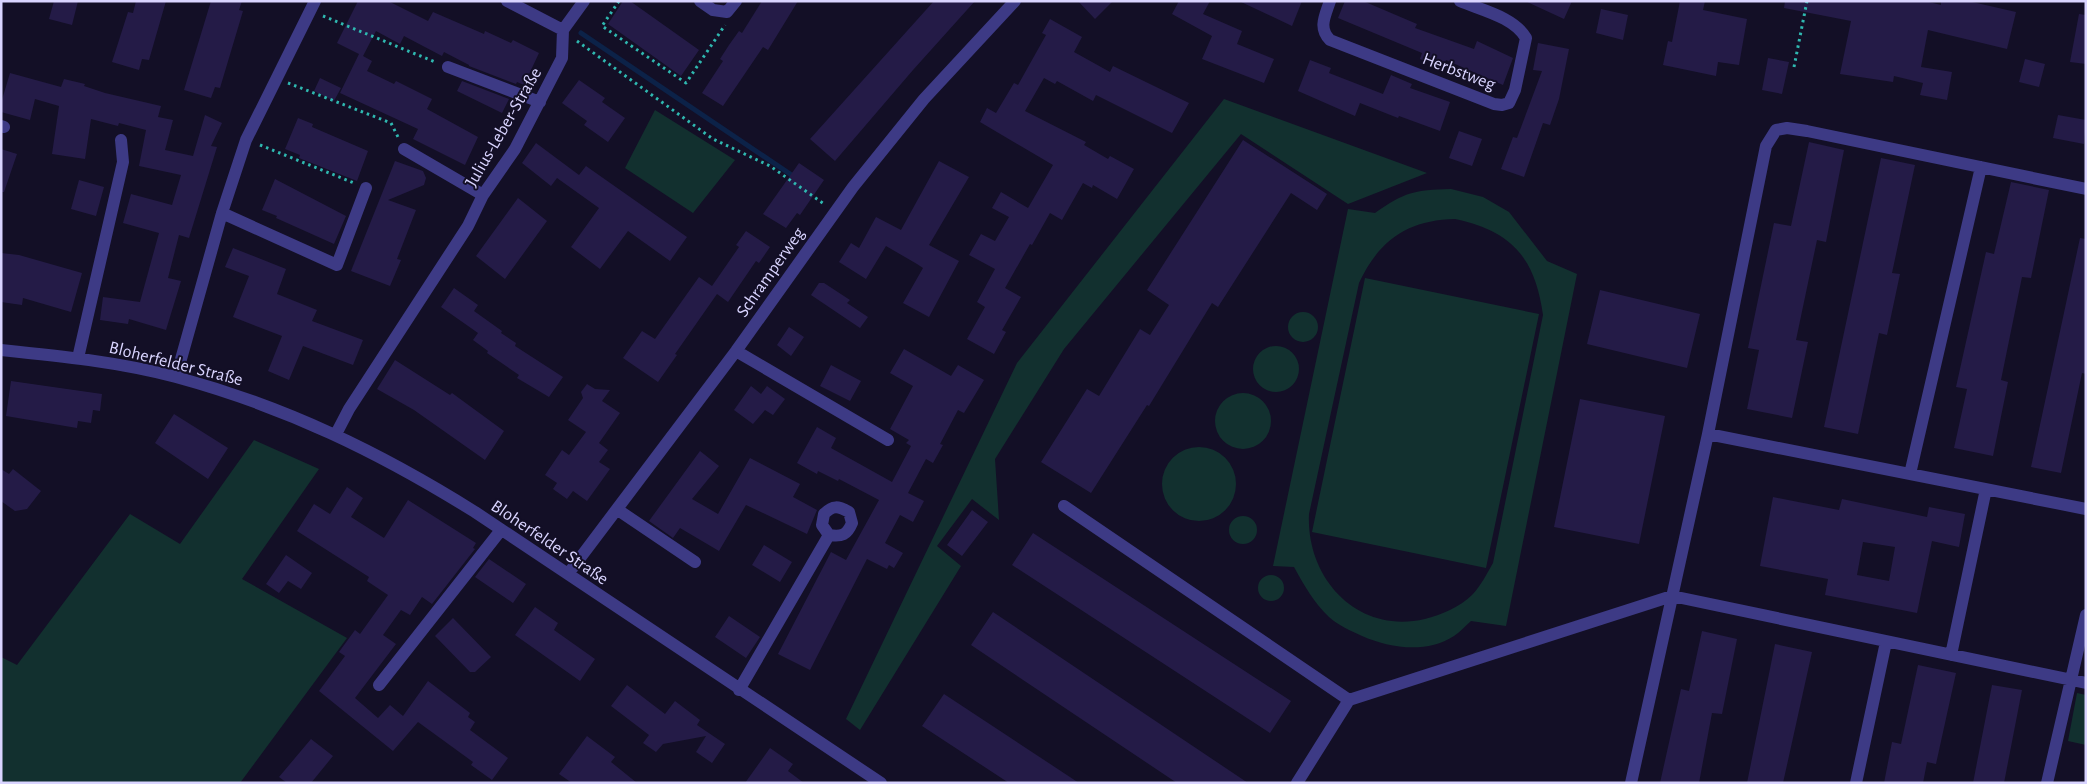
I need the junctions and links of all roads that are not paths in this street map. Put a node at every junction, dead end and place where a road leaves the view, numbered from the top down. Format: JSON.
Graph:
{"nodes":[{"id":1,"x":507,"y":1,"type":"edge"},
{"id":2,"x":584,"y":1,"type":"edge"},
{"id":3,"x":700,"y":1,"type":"edge"},
{"id":4,"x":736,"y":1,"type":"edge"},
{"id":5,"x":1015,"y":1,"type":"edge"},
{"id":6,"x":1330,"y":1,"type":"edge"},
{"id":7,"x":1460,"y":1,"type":"edge"},
{"id":8,"x":313,"y":6,"type":"edge"},
{"id":9,"x":563,"y":30,"type":"junction"},
{"id":10,"x":448,"y":67,"type":"road end"},
{"id":11,"x":540,"y":102,"type":"junction"},
{"id":12,"x":121,"y":140,"type":"dead end"},
{"id":13,"x":404,"y":149,"type":"road end"},
{"id":14,"x":1981,"y":167,"type":"junction"},
{"id":15,"x":366,"y":188,"type":"road end"},
{"id":16,"x":2086,"y":189,"type":"edge"},
{"id":17,"x":483,"y":195,"type":"junction"},
{"id":18,"x":222,"y":213,"type":"junction"},
{"id":19,"x":1,"y":350,"type":"edge"},
{"id":20,"x":736,"y":351,"type":"junction"},
{"id":21,"x":78,"y":358,"type":"junction"},
{"id":22,"x":176,"y":377,"type":"junction"},
{"id":23,"x":336,"y":434,"type":"junction"},
{"id":24,"x":1708,"y":434,"type":"junction"},
{"id":25,"x":888,"y":440,"type":"dead end"},
{"id":26,"x":1910,"y":474,"type":"junction"},
{"id":27,"x":1986,"y":489,"type":"junction"},
{"id":28,"x":1064,"y":506,"type":"dead end"},
{"id":29,"x":2086,"y":509,"type":"edge"},
{"id":30,"x":618,"y":510,"type":"junction"},
{"id":31,"x":501,"y":530,"type":"junction"},
{"id":32,"x":829,"y":534,"type":"dead end"},
{"id":33,"x":695,"y":562,"type":"dead end"},
{"id":34,"x":568,"y":574,"type":"junction"},
{"id":35,"x":1672,"y":596,"type":"junction"},
{"id":36,"x":2086,"y":615,"type":"edge"},
{"id":37,"x":1886,"y":642,"type":"junction"},
{"id":38,"x":1951,"y":655,"type":"junction"},
{"id":39,"x":2071,"y":680,"type":"junction"},
{"id":40,"x":2086,"y":683,"type":"edge"},
{"id":41,"x":379,"y":685,"type":"dead end"},
{"id":42,"x":739,"y":690,"type":"junction"},
{"id":43,"x":1349,"y":700,"type":"junction"},
{"id":44,"x":881,"y":783,"type":"edge"},
{"id":45,"x":1297,"y":783,"type":"edge"},
{"id":46,"x":1631,"y":783,"type":"edge"},
{"id":47,"x":1856,"y":783,"type":"edge"},
{"id":48,"x":2047,"y":783,"type":"edge"}],
"edges":[{"from":1,"to":9,"type":"street"},
{"from":2,"to":9,"type":"street"},
{"from":3,"to":4,"type":"street"},
{"from":5,"to":20,"type":"street","name":"Schramperweg"},
{"from":6,"to":7,"type":"street","name":"Herbstweg"},
{"from":8,"to":18,"type":"street"},
{"from":9,"to":11,"type":"street","name":"Julius-Leber-Straße"},
{"from":10,"to":11,"type":"street"},
{"from":11,"to":17,"type":"street","name":"Julius-Leber-Straße"},
{"from":12,"to":21,"type":"street"},
{"from":13,"to":17,"type":"street"},
{"from":14,"to":16,"type":"street"},
{"from":14,"to":24,"type":"street"},
{"from":14,"to":26,"type":"street"},
{"from":15,"to":18,"type":"street"},
{"from":17,"to":23,"type":"street","name":"Julius-Leber-Straße"},
{"from":18,"to":22,"type":"street"},
{"from":19,"to":21,"type":"street","name":"Bloherfelder Straße"},
{"from":20,"to":25,"type":"street"},
{"from":20,"to":30,"type":"street","name":"Schramperweg"},
{"from":21,"to":22,"type":"street","name":"Bloherfelder Straße"},
{"from":22,"to":23,"type":"street","name":"Bloherfelder Straße"},
{"from":23,"to":31,"type":"street","name":"Bloherfelder Straße"},
{"from":24,"to":26,"type":"street"},
{"from":24,"to":35,"type":"street"},
{"from":26,"to":27,"type":"street"},
{"from":27,"to":29,"type":"street"},
{"from":27,"to":38,"type":"street"},
{"from":28,"to":43,"type":"street"},
{"from":30,"to":33,"type":"street"},
{"from":30,"to":34,"type":"street","name":"Schramperweg"},
{"from":31,"to":34,"type":"street","name":"Bloherfelder Straße"},
{"from":31,"to":41,"type":"street"},
{"from":32,"to":42,"type":"street"},
{"from":34,"to":42,"type":"street","name":"Bloherfelder Straße"},
{"from":35,"to":37,"type":"street"},
{"from":35,"to":43,"type":"street"},
{"from":35,"to":46,"type":"street"},
{"from":36,"to":39,"type":"street"},
{"from":37,"to":38,"type":"street"},
{"from":37,"to":47,"type":"street"},
{"from":38,"to":39,"type":"street"},
{"from":39,"to":40,"type":"street"},
{"from":39,"to":48,"type":"street"},
{"from":42,"to":44,"type":"street","name":"Bloherfelder Straße"},
{"from":43,"to":45,"type":"street"}]}
